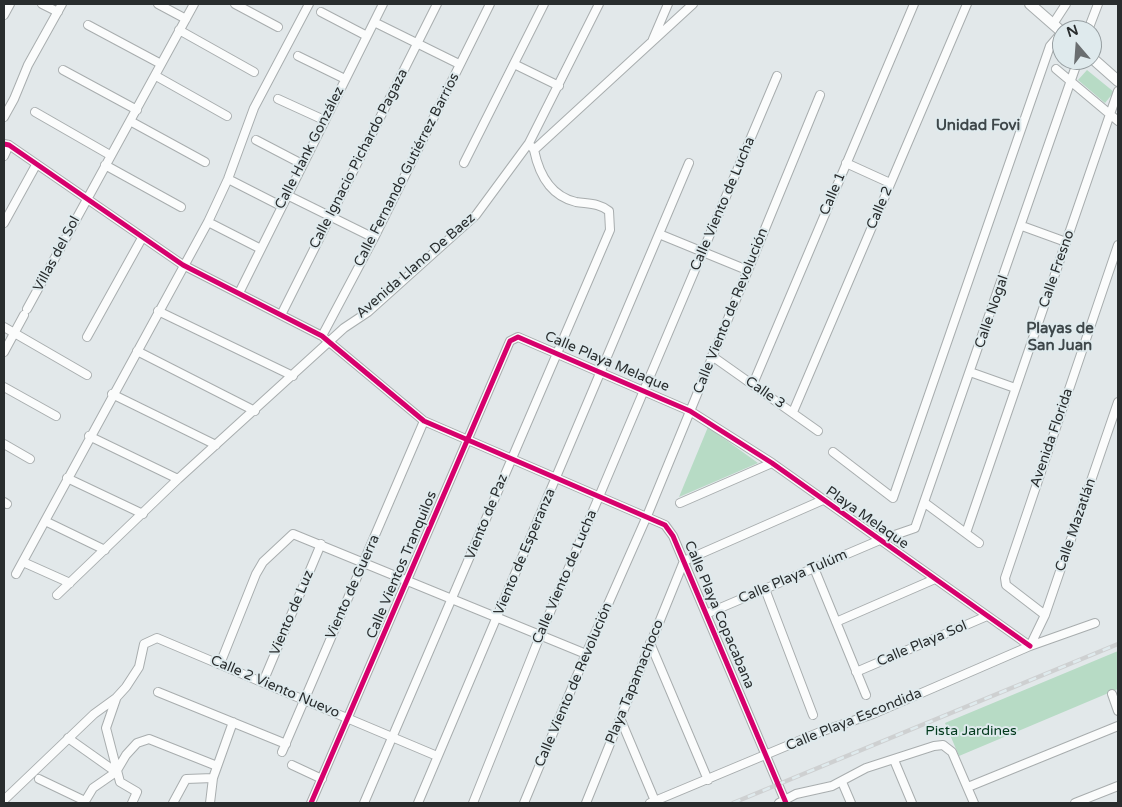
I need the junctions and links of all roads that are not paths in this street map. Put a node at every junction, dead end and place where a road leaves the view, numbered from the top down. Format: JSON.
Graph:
{"nodes":[{"id":1,"x":10,"y":4,"type":"edge"},
{"id":2,"x":42,"y":4,"type":"edge"},
{"id":3,"x":62,"y":4,"type":"edge"},
{"id":4,"x":158,"y":4,"type":"edge"},
{"id":5,"x":194,"y":4,"type":"edge"},
{"id":6,"x":235,"y":4,"type":"edge"},
{"id":7,"x":309,"y":4,"type":"edge"},
{"id":8,"x":383,"y":4,"type":"edge"},
{"id":9,"x":437,"y":4,"type":"edge"},
{"id":10,"x":490,"y":4,"type":"edge"},
{"id":11,"x":544,"y":4,"type":"edge"},
{"id":12,"x":599,"y":4,"type":"edge"},
{"id":13,"x":668,"y":4,"type":"edge"},
{"id":14,"x":694,"y":4,"type":"edge"},
{"id":15,"x":914,"y":4,"type":"edge"},
{"id":16,"x":967,"y":4,"type":"edge"},
{"id":17,"x":1030,"y":4,"type":"edge"},
{"id":18,"x":1066,"y":4,"type":"edge"},
{"id":19,"x":1098,"y":4,"type":"edge"},
{"id":20,"x":58,"y":12,"type":"junction"},
{"id":21,"x":321,"y":12,"type":"dead end"},
{"id":22,"x":4,"y":15,"type":"edge"},
{"id":23,"x":186,"y":19,"type":"junction"},
{"id":24,"x":1056,"y":20,"type":"edge"},
{"id":25,"x":1092,"y":20,"type":"edge"},
{"id":26,"x":374,"y":22,"type":"junction"},
{"id":27,"x":1052,"y":23,"type":"edge"},
{"id":28,"x":88,"y":24,"type":"dead end"},
{"id":29,"x":278,"y":27,"type":"dead end"},
{"id":30,"x":179,"y":30,"type":"junction"},
{"id":31,"x":367,"y":36,"type":"junction"},
{"id":32,"x":417,"y":43,"type":"junction"},
{"id":33,"x":651,"y":43,"type":"junction"},
{"id":34,"x":1052,"y":44,"type":"edge"},
{"id":35,"x":298,"y":56,"type":"dead end"},
{"id":36,"x":161,"y":64,"type":"junction"},
{"id":37,"x":460,"y":64,"type":"junction"},
{"id":38,"x":514,"y":64,"type":"junction"},
{"id":39,"x":1102,"y":66,"type":"edge"},
{"id":40,"x":63,"y":70,"type":"dead end"},
{"id":41,"x":1057,"y":70,"type":"edge"},
{"id":42,"x":1075,"y":70,"type":"edge"},
{"id":43,"x":254,"y":72,"type":"dead end"},
{"id":44,"x":156,"y":76,"type":"junction"},
{"id":45,"x":778,"y":76,"type":"dead end"},
{"id":46,"x":345,"y":79,"type":"junction"},
{"id":47,"x":1118,"y":80,"type":"edge"},
{"id":48,"x":1071,"y":82,"type":"junction"},
{"id":49,"x":559,"y":86,"type":"junction"},
{"id":50,"x":1118,"y":91,"type":"edge"},
{"id":51,"x":820,"y":95,"type":"dead end"},
{"id":52,"x":278,"y":99,"type":"dead end"},
{"id":53,"x":137,"y":110,"type":"junction"},
{"id":54,"x":35,"y":112,"type":"dead end"},
{"id":55,"x":226,"y":116,"type":"dead end"},
{"id":56,"x":1111,"y":116,"type":"junction"},
{"id":57,"x":4,"y":117,"type":"edge"},
{"id":58,"x":324,"y":120,"type":"junction"},
{"id":59,"x":130,"y":121,"type":"junction"},
{"id":60,"x":1118,"y":122,"type":"edge"},
{"id":61,"x":256,"y":140,"type":"dead end"},
{"id":62,"x":529,"y":143,"type":"junction"},
{"id":63,"x":7,"y":144,"type":"edge"},
{"id":64,"x":534,"y":150,"type":"junction"},
{"id":65,"x":110,"y":155,"type":"junction"},
{"id":66,"x":4,"y":156,"type":"edge"},
{"id":67,"x":205,"y":162,"type":"dead end"},
{"id":68,"x":464,"y":163,"type":"dead end"},
{"id":69,"x":689,"y":163,"type":"dead end"},
{"id":70,"x":846,"y":163,"type":"junction"},
{"id":71,"x":302,"y":164,"type":"junction"},
{"id":72,"x":36,"y":165,"type":"junction"},
{"id":73,"x":104,"y":165,"type":"junction"},
{"id":74,"x":228,"y":179,"type":"junction"},
{"id":75,"x":890,"y":183,"type":"junction"},
{"id":76,"x":287,"y":195,"type":"junction"},
{"id":77,"x":86,"y":199,"type":"junction"},
{"id":78,"x":281,"y":206,"type":"junction"},
{"id":79,"x":181,"y":207,"type":"dead end"},
{"id":80,"x":330,"y":215,"type":"junction"},
{"id":81,"x":208,"y":222,"type":"junction"},
{"id":82,"x":4,"y":223,"type":"edge"},
{"id":83,"x":1022,"y":226,"type":"junction"},
{"id":84,"x":659,"y":234,"type":"junction"},
{"id":85,"x":142,"y":238,"type":"junction"},
{"id":86,"x":374,"y":238,"type":"junction"},
{"id":87,"x":1066,"y":242,"type":"junction"},
{"id":88,"x":1118,"y":245,"type":"edge"},
{"id":89,"x":261,"y":249,"type":"junction"},
{"id":90,"x":703,"y":252,"type":"junction"},
{"id":91,"x":183,"y":265,"type":"junction"},
{"id":92,"x":747,"y":270,"type":"junction"},
{"id":93,"x":239,"y":293,"type":"junction"},
{"id":94,"x":158,"y":311,"type":"junction"},
{"id":95,"x":282,"y":313,"type":"junction"},
{"id":96,"x":4,"y":327,"type":"edge"},
{"id":97,"x":14,"y":332,"type":"junction"},
{"id":98,"x":322,"y":336,"type":"junction"},
{"id":99,"x":87,"y":337,"type":"dead end"},
{"id":100,"x":515,"y":337,"type":"joint"},
{"id":101,"x":330,"y":341,"type":"junction"},
{"id":102,"x":136,"y":351,"type":"junction"},
{"id":103,"x":4,"y":352,"type":"edge"},
{"id":104,"x":556,"y":354,"type":"junction"},
{"id":105,"x":712,"y":356,"type":"junction"},
{"id":106,"x":600,"y":372,"type":"junction"},
{"id":107,"x":970,"y":372,"type":"junction"},
{"id":108,"x":87,"y":375,"type":"dead end"},
{"id":109,"x":293,"y":376,"type":"junction"},
{"id":110,"x":753,"y":384,"type":"junction"},
{"id":111,"x":4,"y":387,"type":"edge"},
{"id":112,"x":1015,"y":388,"type":"junction"},
{"id":113,"x":645,"y":391,"type":"junction"},
{"id":114,"x":112,"y":394,"type":"junction"},
{"id":115,"x":1118,"y":402,"type":"edge"},
{"id":116,"x":255,"y":411,"type":"junction"},
{"id":117,"x":690,"y":411,"type":"junction"},
{"id":118,"x":793,"y":412,"type":"junction"},
{"id":119,"x":56,"y":416,"type":"dead end"},
{"id":120,"x":424,"y":422,"type":"junction"},
{"id":121,"x":818,"y":431,"type":"dead end"},
{"id":122,"x":89,"y":436,"type":"junction"},
{"id":123,"x":467,"y":441,"type":"junction"},
{"id":124,"x":4,"y":444,"type":"edge"},
{"id":125,"x":216,"y":445,"type":"junction"},
{"id":126,"x":833,"y":452,"type":"dead end"},
{"id":127,"x":511,"y":458,"type":"junction"},
{"id":128,"x":30,"y":459,"type":"dead end"},
{"id":129,"x":772,"y":463,"type":"junction"},
{"id":130,"x":67,"y":478,"type":"junction"},
{"id":131,"x":556,"y":478,"type":"junction"},
{"id":132,"x":178,"y":479,"type":"junction"},
{"id":133,"x":600,"y":495,"type":"junction"},
{"id":134,"x":824,"y":500,"type":"junction"},
{"id":135,"x":680,"y":503,"type":"dead end"},
{"id":136,"x":925,"y":503,"type":"junction"},
{"id":137,"x":143,"y":514,"type":"junction"},
{"id":138,"x":647,"y":516,"type":"junction"},
{"id":139,"x":45,"y":521,"type":"junction"},
{"id":140,"x":966,"y":533,"type":"junction"},
{"id":141,"x":880,"y":540,"type":"junction"},
{"id":142,"x":979,"y":543,"type":"dead end"},
{"id":143,"x":321,"y":544,"type":"junction"},
{"id":144,"x":105,"y":550,"type":"junction"},
{"id":145,"x":684,"y":561,"type":"junction"},
{"id":146,"x":23,"y":562,"type":"junction"},
{"id":147,"x":365,"y":563,"type":"junction"},
{"id":148,"x":814,"y":568,"type":"junction"},
{"id":149,"x":16,"y":574,"type":"dead end"},
{"id":150,"x":935,"y":579,"type":"junction"},
{"id":151,"x":408,"y":581,"type":"junction"},
{"id":152,"x":70,"y":583,"type":"junction"},
{"id":153,"x":765,"y":589,"type":"junction"},
{"id":154,"x":57,"y":594,"type":"dead end"},
{"id":155,"x":452,"y":600,"type":"junction"},
{"id":156,"x":706,"y":614,"type":"junction"},
{"id":157,"x":1045,"y":615,"type":"junction"},
{"id":158,"x":988,"y":616,"type":"junction"},
{"id":159,"x":496,"y":618,"type":"junction"},
{"id":160,"x":836,"y":622,"type":"junction"},
{"id":161,"x":1095,"y":622,"type":"dead end"},
{"id":162,"x":540,"y":636,"type":"junction"},
{"id":163,"x":650,"y":643,"type":"junction"},
{"id":164,"x":1030,"y":646,"type":"junction"},
{"id":165,"x":586,"y":654,"type":"junction"},
{"id":166,"x":220,"y":664,"type":"junction"},
{"id":167,"x":856,"y":672,"type":"junction"},
{"id":168,"x":263,"y":682,"type":"junction"},
{"id":169,"x":158,"y":692,"type":"dead end"},
{"id":170,"x":1112,"y":694,"type":"dead end"},
{"id":171,"x":866,"y":695,"type":"dead end"},
{"id":172,"x":116,"y":698,"type":"junction"},
{"id":173,"x":303,"y":701,"type":"junction"},
{"id":174,"x":1118,"y":711,"type":"edge"},
{"id":175,"x":814,"y":715,"type":"dead end"},
{"id":176,"x":348,"y":718,"type":"junction"},
{"id":177,"x":620,"y":718,"type":"junction"},
{"id":178,"x":233,"y":722,"type":"junction"},
{"id":179,"x":1118,"y":726,"type":"edge"},
{"id":180,"x":391,"y":737,"type":"junction"},
{"id":181,"x":68,"y":738,"type":"junction"},
{"id":182,"x":286,"y":744,"type":"junction"},
{"id":183,"x":282,"y":752,"type":"dead end"},
{"id":184,"x":437,"y":756,"type":"junction"},
{"id":185,"x":766,"y":756,"type":"junction"},
{"id":186,"x":894,"y":760,"type":"junction"},
{"id":187,"x":292,"y":765,"type":"dead end"},
{"id":188,"x":217,"y":766,"type":"junction"},
{"id":189,"x":116,"y":772,"type":"junction"},
{"id":190,"x":213,"y":778,"type":"junction"},
{"id":191,"x":40,"y":779,"type":"dead end"},
{"id":192,"x":322,"y":779,"type":"junction"},
{"id":193,"x":708,"y":780,"type":"junction"},
{"id":194,"x":842,"y":782,"type":"junction"},
{"id":195,"x":1118,"y":786,"type":"edge"},
{"id":196,"x":968,"y":787,"type":"junction"},
{"id":197,"x":4,"y":800,"type":"edge"},
{"id":198,"x":85,"y":802,"type":"edge"},
{"id":199,"x":652,"y":802,"type":"edge"},
{"id":200,"x":783,"y":802,"type":"edge"},
{"id":201,"x":132,"y":803,"type":"edge"},
{"id":202,"x":173,"y":803,"type":"edge"},
{"id":203,"x":210,"y":803,"type":"edge"},
{"id":204,"x":311,"y":803,"type":"edge"},
{"id":205,"x":364,"y":803,"type":"edge"},
{"id":206,"x":418,"y":803,"type":"edge"},
{"id":207,"x":473,"y":803,"type":"edge"},
{"id":208,"x":524,"y":803,"type":"edge"},
{"id":209,"x":586,"y":803,"type":"edge"},
{"id":210,"x":851,"y":803,"type":"edge"},
{"id":211,"x":912,"y":803,"type":"edge"},
{"id":212,"x":974,"y":803,"type":"edge"},
{"id":213,"x":1075,"y":803,"type":"edge"}],
"edges":[{"from":1,"to":22,"type":"street"},
{"from":2,"to":20,"type":"street"},
{"from":3,"to":20,"type":"street"},
{"from":4,"to":23,"type":"street"},
{"from":5,"to":23,"type":"street","name":"Villas del Sol"},
{"from":6,"to":29,"type":"street"},
{"from":7,"to":74,"type":"street"},
{"from":8,"to":26,"type":"street","name":"Calle Hank González"},
{"from":9,"to":32,"type":"street","name":"Calle Ignacio Pichardo Pagaza"},
{"from":10,"to":37,"type":"street","name":"Calle Fernando Gutiérrez Barrios"},
{"from":11,"to":38,"type":"street"},
{"from":12,"to":49,"type":"street","name":"Avenida Llano De Baez"},
{"from":13,"to":33,"type":"street"},
{"from":14,"to":33,"type":"street"},
{"from":15,"to":70,"type":"street","name":"Calle 1"},
{"from":16,"to":75,"type":"street","name":"Calle 2"},
{"from":17,"to":27,"type":"main road"},
{"from":18,"to":24,"type":"street"},
{"from":19,"to":25,"type":"street"},
{"from":20,"to":57,"type":"street"},
{"from":21,"to":31,"type":"street"},
{"from":23,"to":30,"type":"street","name":"Villas del Sol"},
{"from":26,"to":31,"type":"street","name":"Calle Hank González"},
{"from":26,"to":32,"type":"street"},
{"from":28,"to":36,"type":"street"},
{"from":30,"to":36,"type":"street","name":"Villas del Sol"},
{"from":30,"to":43,"type":"street"},
{"from":31,"to":46,"type":"street","name":"Calle Hank González"},
{"from":32,"to":37,"type":"street"},
{"from":32,"to":80,"type":"street","name":"Calle Ignacio Pichardo Pagaza"},
{"from":33,"to":64,"type":"street"},
{"from":34,"to":126,"type":"street"},
{"from":35,"to":46,"type":"street"},
{"from":36,"to":44,"type":"street","name":"Villas del Sol"},
{"from":37,"to":86,"type":"street","name":"Calle Fernando Gutiérrez Barrios"},
{"from":38,"to":49,"type":"street"},
{"from":38,"to":68,"type":"street"},
{"from":39,"to":47,"type":"main road"},
{"from":40,"to":53,"type":"street"},
{"from":41,"to":48,"type":"street"},
{"from":42,"to":48,"type":"street","name":"Calle Nogal"},
{"from":44,"to":53,"type":"street","name":"Villas del Sol"},
{"from":44,"to":55,"type":"street"},
{"from":45,"to":90,"type":"street","name":"Calle Viento de Lucha"},
{"from":46,"to":58,"type":"street","name":"Calle Hank González"},
{"from":48,"to":56,"type":"street"},
{"from":48,"to":83,"type":"street","name":"Calle Nogal"},
{"from":49,"to":62,"type":"street","name":"Avenida Llano De Baez"},
{"from":50,"to":56,"type":"street","name":"Calle Fresno"},
{"from":51,"to":92,"type":"street","name":"Calle Viento de Revolución"},
{"from":52,"to":58,"type":"street"},
{"from":53,"to":59,"type":"street","name":"Villas del Sol"},
{"from":54,"to":65,"type":"street"},
{"from":56,"to":60,"type":"street"},
{"from":56,"to":87,"type":"street","name":"Calle Fresno"},
{"from":58,"to":71,"type":"street","name":"Calle Hank González"},
{"from":59,"to":65,"type":"street","name":"Villas del Sol"},
{"from":59,"to":67,"type":"street"},
{"from":61,"to":71,"type":"street"},
{"from":62,"to":64,"type":"street"},
{"from":62,"to":101,"type":"street","name":"Avenida Llano De Baez"},
{"from":63,"to":66,"type":"street"},
{"from":63,"to":72,"type":"street"},
{"from":64,"to":104,"type":"street","name":"Viento de Paz"},
{"from":65,"to":73,"type":"street","name":"Villas del Sol"},
{"from":69,"to":84,"type":"street","name":"Viento de Esperanza"},
{"from":70,"to":75,"type":"street"},
{"from":70,"to":110,"type":"street","name":"Calle 1"},
{"from":71,"to":76,"type":"street","name":"Calle Hank González"},
{"from":72,"to":77,"type":"street"},
{"from":72,"to":82,"type":"street"},
{"from":73,"to":77,"type":"street","name":"Villas del Sol"},
{"from":73,"to":79,"type":"street"},
{"from":74,"to":78,"type":"street"},
{"from":74,"to":81,"type":"street"},
{"from":75,"to":118,"type":"street","name":"Calle 2"},
{"from":76,"to":78,"type":"street","name":"Calle Hank González"},
{"from":76,"to":80,"type":"street"},
{"from":77,"to":85,"type":"street"},
{"from":77,"to":97,"type":"street","name":"Villas del Sol"},
{"from":78,"to":89,"type":"street","name":"Calle Hank González"},
{"from":80,"to":86,"type":"street"},
{"from":80,"to":95,"type":"street","name":"Calle Ignacio Pichardo Pagaza"},
{"from":81,"to":89,"type":"street"},
{"from":81,"to":91,"type":"street"},
{"from":83,"to":87,"type":"street"},
{"from":83,"to":107,"type":"street","name":"Calle Nogal"},
{"from":84,"to":90,"type":"street"},
{"from":84,"to":106,"type":"street","name":"Viento de Esperanza"},
{"from":85,"to":91,"type":"street"},
{"from":85,"to":99,"type":"street"},
{"from":86,"to":98,"type":"street","name":"Calle Fernando Gutiérrez Barrios"},
{"from":87,"to":112,"type":"street","name":"Calle Fresno"},
{"from":88,"to":157,"type":"street","name":"Avenida Florida"},
{"from":89,"to":93,"type":"street","name":"Calle Hank González"},
{"from":90,"to":92,"type":"street"},
{"from":90,"to":113,"type":"street","name":"Calle Viento de Lucha"},
{"from":91,"to":93,"type":"street"},
{"from":91,"to":94,"type":"street"},
{"from":92,"to":105,"type":"street","name":"Calle Viento de Revolución"},
{"from":93,"to":95,"type":"street"},
{"from":94,"to":102,"type":"street"},
{"from":94,"to":109,"type":"street"},
{"from":95,"to":98,"type":"street"},
{"from":96,"to":97,"type":"street"},
{"from":97,"to":103,"type":"street","name":"Villas del Sol"},
{"from":97,"to":108,"type":"street"},
{"from":98,"to":101,"type":"street"},
{"from":100,"to":104,"type":"street","name":"Calle Playa Melaque"},
{"from":100,"to":123,"type":"street","name":"Calle Vientos Tranquilos"},
{"from":101,"to":109,"type":"street","name":"Avenida Llano De Baez"},
{"from":101,"to":120,"type":"street","name":"Calle Playa Copacabana"},
{"from":102,"to":114,"type":"street"},
{"from":102,"to":116,"type":"street"},
{"from":104,"to":106,"type":"street","name":"Calle Playa Melaque"},
{"from":104,"to":127,"type":"street","name":"Viento de Paz"},
{"from":105,"to":110,"type":"street","name":"Calle 3"},
{"from":105,"to":117,"type":"street","name":"Calle Viento de Revolución"},
{"from":106,"to":113,"type":"street","name":"Calle Playa Melaque"},
{"from":106,"to":131,"type":"street","name":"Viento de Esperanza"},
{"from":107,"to":112,"type":"street"},
{"from":107,"to":136,"type":"street","name":"Calle Nogal"},
{"from":109,"to":116,"type":"street","name":"Avenida Llano De Baez"},
{"from":110,"to":118,"type":"street","name":"Calle 3"},
{"from":111,"to":119,"type":"street"},
{"from":112,"to":140,"type":"street","name":"Calle Fresno"},
{"from":113,"to":117,"type":"street","name":"Calle Playa Melaque"},
{"from":113,"to":133,"type":"street","name":"Calle Viento de Lucha"},
{"from":114,"to":122,"type":"street"},
{"from":114,"to":125,"type":"street"},
{"from":115,"to":157,"type":"street","name":"Calle Mazatlán"},
{"from":116,"to":125,"type":"street","name":"Avenida Llano De Baez"},
{"from":117,"to":129,"type":"street","name":"Playa Melaque"},
{"from":117,"to":138,"type":"street","name":"Calle Viento de Revolución"},
{"from":118,"to":121,"type":"street","name":"Calle 3"},
{"from":120,"to":123,"type":"street","name":"Calle Playa Copacabana"},
{"from":120,"to":147,"type":"street","name":"Viento de Guerra"},
{"from":122,"to":130,"type":"street"},
{"from":122,"to":132,"type":"street"},
{"from":123,"to":127,"type":"street","name":"Calle Playa Copacabana"},
{"from":123,"to":151,"type":"street","name":"Calle Vientos Tranquilos"},
{"from":124,"to":128,"type":"street"},
{"from":125,"to":132,"type":"street","name":"Avenida Llano De Baez"},
{"from":127,"to":131,"type":"street","name":"Calle Playa Copacabana"},
{"from":127,"to":155,"type":"street","name":"Viento de Paz"},
{"from":129,"to":134,"type":"street","name":"Playa Melaque"},
{"from":129,"to":135,"type":"street"},
{"from":130,"to":137,"type":"street"},
{"from":130,"to":139,"type":"street"},
{"from":131,"to":133,"type":"street","name":"Calle Playa Copacabana"},
{"from":131,"to":159,"type":"street","name":"Viento de Esperanza"},
{"from":132,"to":137,"type":"street","name":"Avenida Llano De Baez"},
{"from":133,"to":138,"type":"street","name":"Calle Playa Copacabana"},
{"from":133,"to":162,"type":"street","name":"Calle Viento de Lucha"},
{"from":134,"to":141,"type":"street","name":"Playa Melaque"},
{"from":134,"to":145,"type":"street"},
{"from":136,"to":140,"type":"street"},
{"from":136,"to":141,"type":"street","name":"Calle Nogal"},
{"from":137,"to":144,"type":"street","name":"Avenida Llano De Baez"},
{"from":138,"to":145,"type":"street","name":"Calle Playa Copacabana"},
{"from":138,"to":165,"type":"street","name":"Calle Viento de Revolución"},
{"from":139,"to":144,"type":"street"},
{"from":139,"to":146,"type":"street"},
{"from":140,"to":142,"type":"street"},
{"from":141,"to":148,"type":"street","name":"Calle Playa Tulúm"},
{"from":141,"to":150,"type":"street","name":"Playa Melaque"},
{"from":143,"to":147,"type":"street"},
{"from":143,"to":166,"type":"street"},
{"from":143,"to":168,"type":"street","name":"Viento de Luz"},
{"from":144,"to":152,"type":"street","name":"Avenida Llano De Baez"},
{"from":145,"to":156,"type":"street","name":"Calle Playa Copacabana"},
{"from":145,"to":163,"type":"street","name":"Playa Tapamachoco"},
{"from":146,"to":149,"type":"street"},
{"from":146,"to":152,"type":"street"},
{"from":147,"to":151,"type":"street"},
{"from":147,"to":173,"type":"street","name":"Viento de Guerra"},
{"from":148,"to":153,"type":"street","name":"Calle Playa Tulúm"},
{"from":148,"to":160,"type":"street"},
{"from":150,"to":158,"type":"street","name":"Playa Melaque"},
{"from":150,"to":160,"type":"street"},
{"from":151,"to":155,"type":"street"},
{"from":151,"to":176,"type":"street","name":"Calle Vientos Tranquilos"},
{"from":152,"to":154,"type":"street","name":"Avenida Llano De Baez"},
{"from":153,"to":156,"type":"street","name":"Calle Playa Tulúm"},
{"from":153,"to":175,"type":"street"},
{"from":155,"to":159,"type":"street"},
{"from":155,"to":180,"type":"street","name":"Viento de Paz"},
{"from":156,"to":185,"type":"street","name":"Calle Playa Copacabana"},
{"from":157,"to":164,"type":"street","name":"Calle Mazatlán"},
{"from":158,"to":164,"type":"street","name":"Playa Melaque"},
{"from":158,"to":167,"type":"street","name":"Calle Playa Sol"},
{"from":159,"to":162,"type":"street"},
{"from":159,"to":184,"type":"street","name":"Viento de Esperanza"},
{"from":160,"to":167,"type":"street"},
{"from":161,"to":164,"type":"street","name":"Calle Playa Escondida"},
{"from":162,"to":165,"type":"street"},
{"from":162,"to":207,"type":"street","name":"Calle Viento de Lucha"},
{"from":163,"to":177,"type":"street","name":"Playa Tapamachoco"},
{"from":163,"to":193,"type":"street"},
{"from":164,"to":185,"type":"street","name":"Calle Playa Escondida"},
{"from":165,"to":208,"type":"street","name":"Calle Viento de Revolución"},
{"from":166,"to":168,"type":"street","name":"Calle 2 Viento Nuevo"},
{"from":166,"to":172,"type":"street","name":"Calle 2 Viento Nuevo"},
{"from":167,"to":171,"type":"street"},
{"from":168,"to":173,"type":"street","name":"Calle 2 Viento Nuevo"},
{"from":169,"to":178,"type":"street"},
{"from":170,"to":174,"type":"street"},
{"from":172,"to":181,"type":"street"},
{"from":172,"to":189,"type":"street"},
{"from":173,"to":176,"type":"street","name":"Calle 2 Viento Nuevo"},
{"from":173,"to":182,"type":"street","name":"Viento de Guerra"},
{"from":176,"to":180,"type":"street","name":"Calle 2 Viento Nuevo"},
{"from":176,"to":192,"type":"street","name":"Calle Vientos Tranquilos"},
{"from":177,"to":199,"type":"street"},
{"from":177,"to":209,"type":"street","name":"Playa Tapamachoco"},
{"from":178,"to":182,"type":"street"},
{"from":178,"to":188,"type":"street"},
{"from":179,"to":196,"type":"street"},
{"from":180,"to":184,"type":"street","name":"Calle 2 Viento Nuevo"},
{"from":180,"to":205,"type":"street","name":"Viento de Paz"},
{"from":181,"to":189,"type":"street"},
{"from":181,"to":197,"type":"street"},
{"from":182,"to":183,"type":"street","name":"Viento de Guerra"},
{"from":184,"to":206,"type":"street","name":"Viento de Esperanza"},
{"from":185,"to":193,"type":"street","name":"Calle Playa Escondida"},
{"from":185,"to":200,"type":"street","name":"Calle Playa Copacabana"},
{"from":186,"to":194,"type":"street"},
{"from":186,"to":196,"type":"street"},
{"from":186,"to":211,"type":"street"},
{"from":187,"to":192,"type":"street"},
{"from":188,"to":189,"type":"street"},
{"from":188,"to":190,"type":"street"},
{"from":189,"to":198,"type":"street"},
{"from":189,"to":201,"type":"street"},
{"from":190,"to":202,"type":"street"},
{"from":190,"to":203,"type":"street"},
{"from":191,"to":198,"type":"street"},
{"from":192,"to":204,"type":"street","name":"Calle Vientos Tranquilos"},
{"from":193,"to":199,"type":"street","name":"Calle Playa Escondida"},
{"from":194,"to":200,"type":"street"},
{"from":194,"to":210,"type":"street"},
{"from":195,"to":213,"type":"street"},
{"from":196,"to":212,"type":"street"}]}
